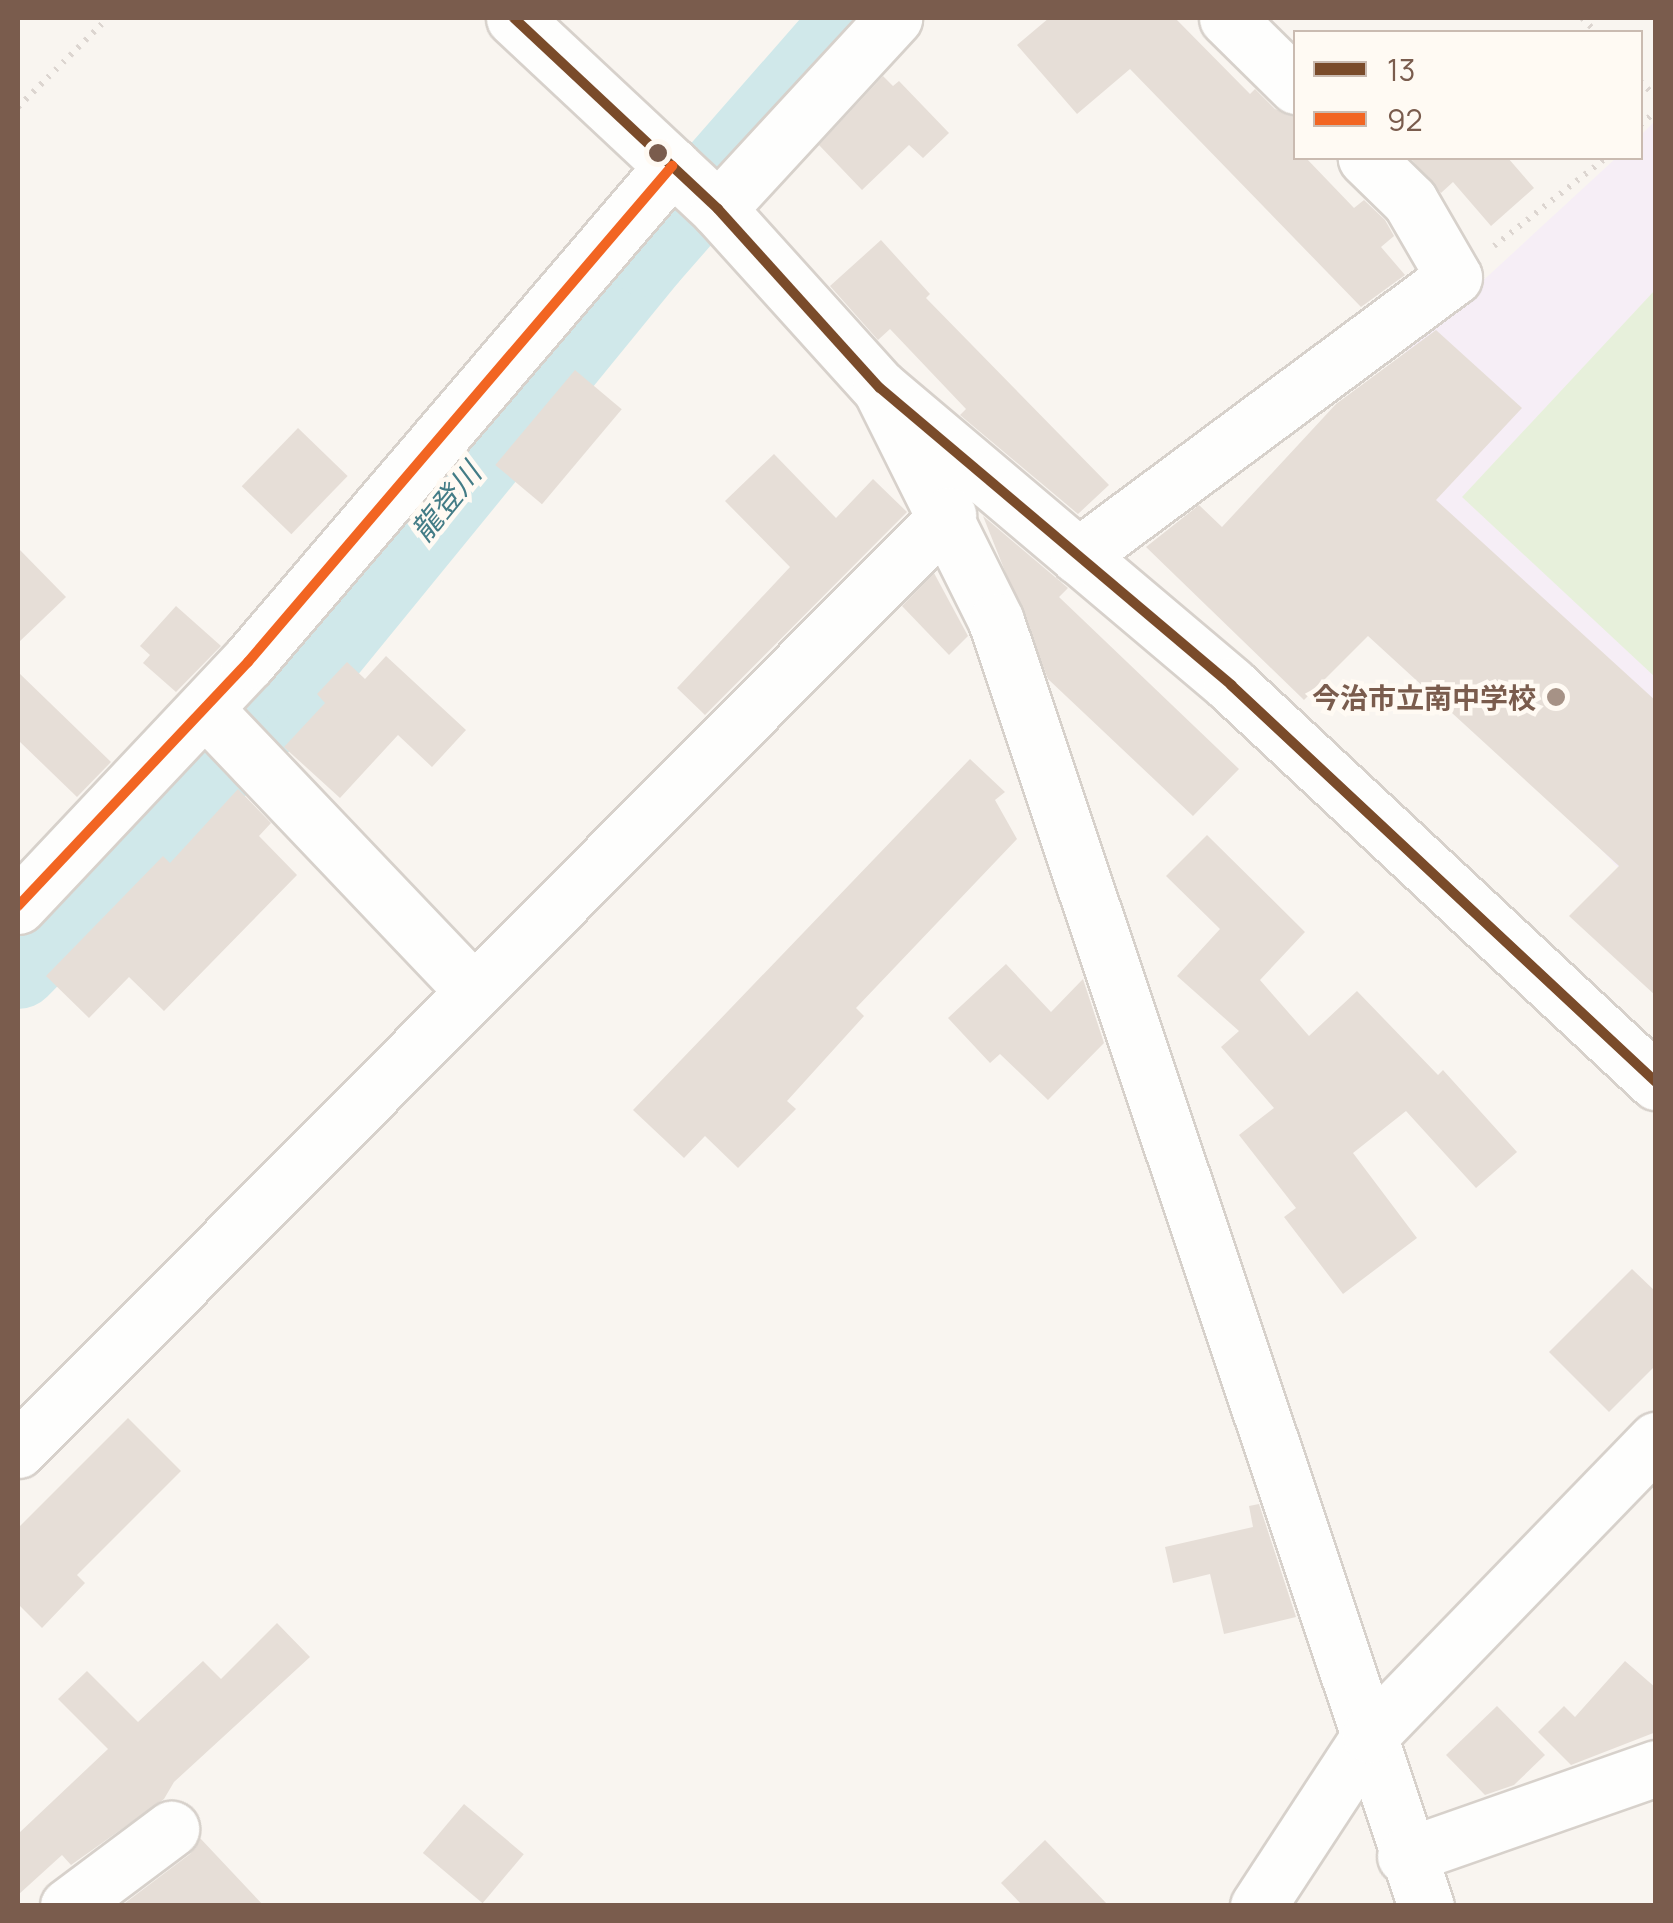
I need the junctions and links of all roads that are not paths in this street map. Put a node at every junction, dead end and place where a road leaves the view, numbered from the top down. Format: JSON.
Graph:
{"nodes":[{"id":1,"x":514,"y":18,"type":"edge"},
{"id":2,"x":894,"y":18,"type":"edge"},
{"id":3,"x":1227,"y":18,"type":"edge"},
{"id":4,"x":1293,"y":83,"type":"edge"},
{"id":5,"x":1368,"y":160,"type":"edge"},
{"id":6,"x":672,"y":166,"type":"junction"},
{"id":7,"x":718,"y":210,"type":"junction"},
{"id":8,"x":880,"y":388,"type":"junction"},
{"id":9,"x":948,"y":515,"type":"junction"},
{"id":10,"x":1078,"y":556,"type":"junction"},
{"id":11,"x":204,"y":709,"type":"junction"},
{"id":12,"x":18,"y":906,"type":"edge"},
{"id":13,"x":474,"y":991,"type":"junction"},
{"id":14,"x":1656,"y":1082,"type":"edge"},
{"id":15,"x":1656,"y":1440,"type":"edge"},
{"id":16,"x":18,"y":1450,"type":"edge"},
{"id":17,"x":1370,"y":1735,"type":"junction"},
{"id":18,"x":1656,"y":1768,"type":"edge"},
{"id":19,"x":172,"y":1829,"type":"dead end"},
{"id":20,"x":1405,"y":1856,"type":"junction"},
{"id":21,"x":68,"y":1906,"type":"edge"},
{"id":22,"x":1258,"y":1906,"type":"edge"},
{"id":23,"x":1426,"y":1906,"type":"edge"}],
"edges":[{"from":1,"to":6,"type":"street"},
{"from":2,"to":7,"type":"street"},
{"from":3,"to":4,"type":"street"},
{"from":5,"to":10,"type":"street"},
{"from":6,"to":7,"type":"street"},
{"from":6,"to":11,"type":"street"},
{"from":7,"to":8,"type":"street"},
{"from":8,"to":9,"type":"street"},
{"from":8,"to":10,"type":"street"},
{"from":9,"to":13,"type":"street"},
{"from":9,"to":17,"type":"street"},
{"from":10,"to":14,"type":"street"},
{"from":11,"to":12,"type":"street"},
{"from":11,"to":13,"type":"street"},
{"from":13,"to":16,"type":"street"},
{"from":15,"to":17,"type":"street"},
{"from":17,"to":20,"type":"street"},
{"from":17,"to":22,"type":"street"},
{"from":18,"to":20,"type":"street"},
{"from":19,"to":21,"type":"street"},
{"from":20,"to":23,"type":"street"}]}
